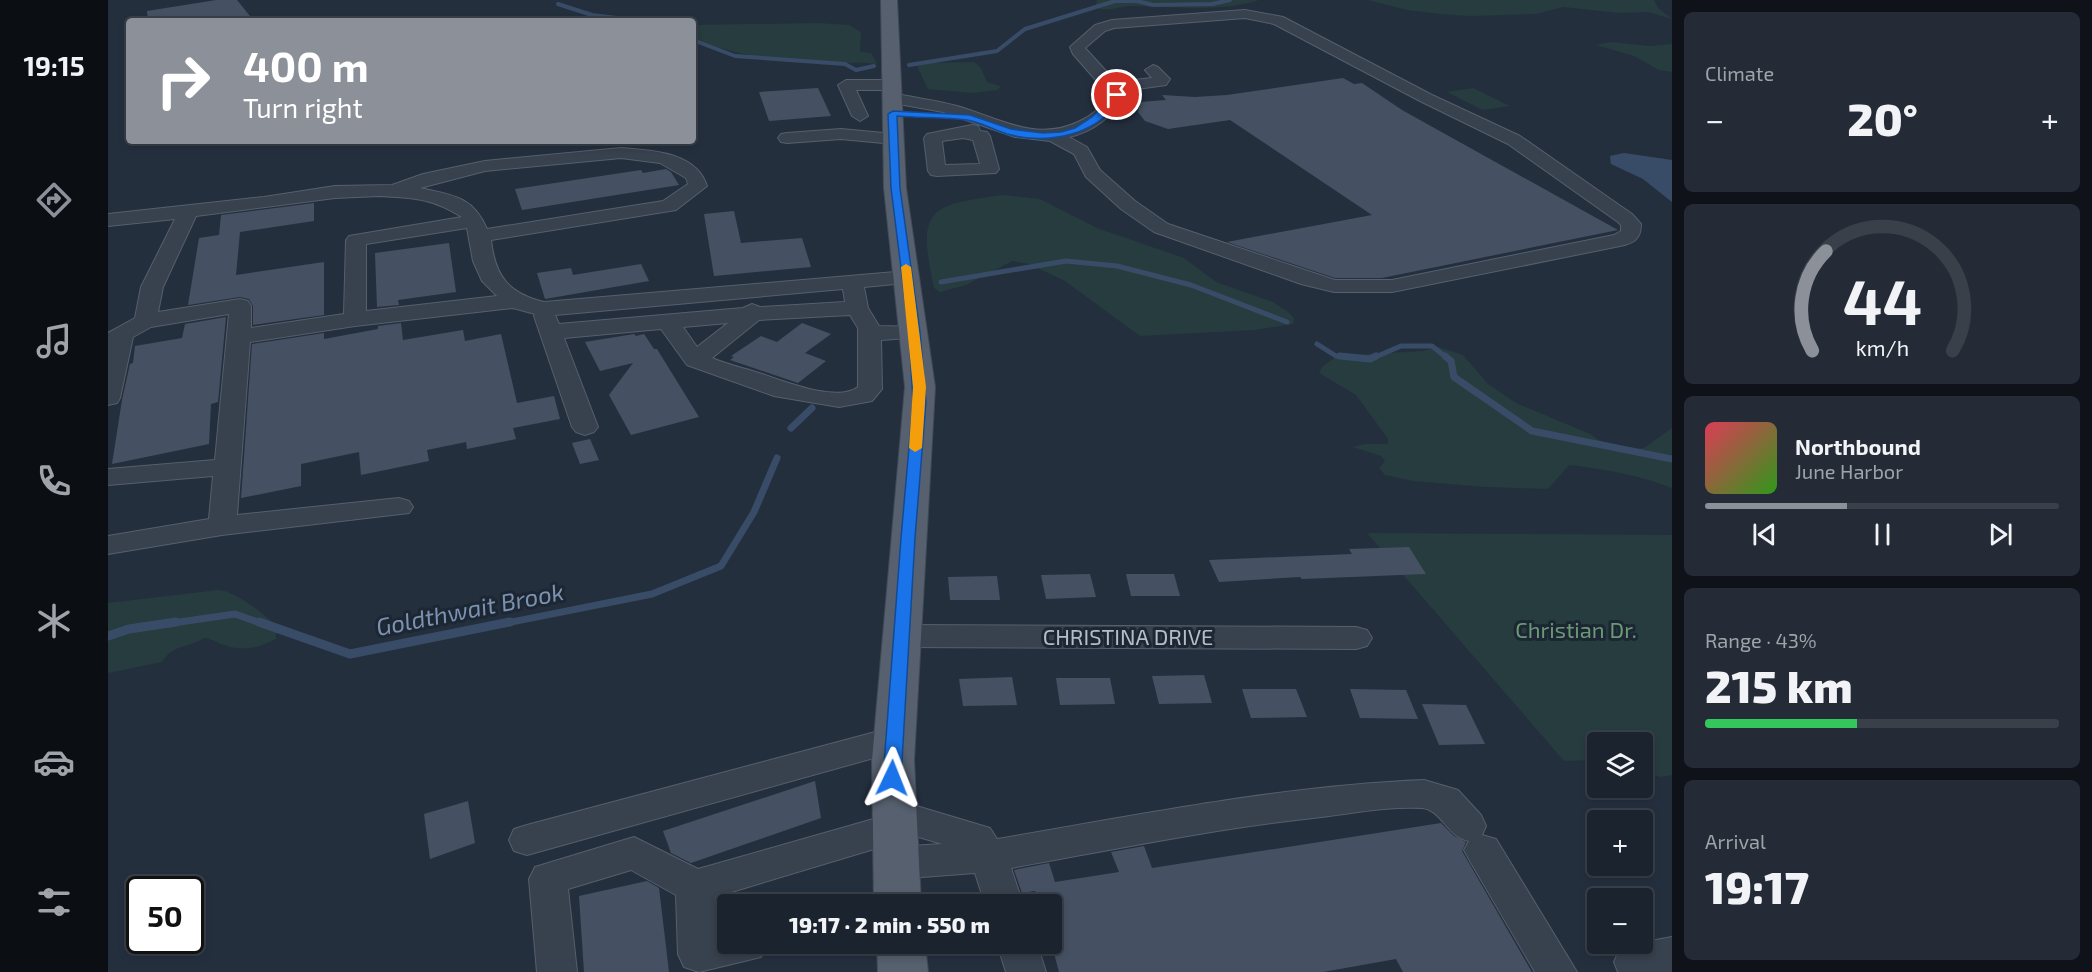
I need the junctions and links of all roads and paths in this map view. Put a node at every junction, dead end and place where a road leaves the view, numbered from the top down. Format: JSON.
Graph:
{"nodes":[{"id":1,"x":890,"y":0,"type":"edge"},
{"id":2,"x":1153,"y":70,"type":"dead end"},
{"id":3,"x":1113,"y":87,"type":"junction"},
{"id":4,"x":886,"y":110,"type":"junction"},
{"id":5,"x":1052,"y":135,"type":"junction"},
{"id":6,"x":787,"y":138,"type":"dead end"},
{"id":7,"x":392,"y":191,"type":"junction"},
{"id":8,"x":188,"y":212,"type":"junction"},
{"id":9,"x":108,"y":220,"type":"edge"},
{"id":10,"x":477,"y":229,"type":"junction"},
{"id":11,"x":907,"y":277,"type":"junction"},
{"id":12,"x":852,"y":282,"type":"junction"},
{"id":13,"x":514,"y":302,"type":"junction"},
{"id":14,"x":751,"y":303,"type":"junction"},
{"id":15,"x":857,"y":308,"type":"junction"},
{"id":16,"x":543,"y":309,"type":"junction"},
{"id":17,"x":354,"y":318,"type":"junction"},
{"id":18,"x":145,"y":321,"type":"junction"},
{"id":19,"x":667,"y":321,"type":"junction"},
{"id":20,"x":551,"y":332,"type":"junction"},
{"id":21,"x":914,"y":332,"type":"junction"},
{"id":22,"x":869,"y":333,"type":"junction"},
{"id":23,"x":239,"y":337,"type":"junction"},
{"id":24,"x":115,"y":339,"type":"edge"},
{"id":25,"x":695,"y":360,"type":"junction"},
{"id":26,"x":108,"y":398,"type":"edge"},
{"id":27,"x":585,"y":427,"type":"dead end"},
{"id":28,"x":227,"y":467,"type":"junction"},
{"id":29,"x":108,"y":477,"type":"edge"},
{"id":30,"x":399,"y":507,"type":"dead end"},
{"id":31,"x":222,"y":526,"type":"junction"},
{"id":32,"x":108,"y":545,"type":"edge"},
{"id":33,"x":901,"y":636,"type":"junction"},
{"id":34,"x":1356,"y":638,"type":"dead end"},
{"id":35,"x":894,"y":740,"type":"junction"},
{"id":36,"x":894,"y":835,"type":"junction"},
{"id":37,"x":527,"y":840,"type":"dead end"},
{"id":38,"x":988,"y":856,"type":"junction"},
{"id":39,"x":695,"y":886,"type":"junction"},
{"id":40,"x":897,"y":894,"type":"edge"},
{"id":41,"x":1001,"y":894,"type":"edge"},
{"id":42,"x":722,"y":954,"type":"edge"},
{"id":43,"x":902,"y":954,"type":"edge"},
{"id":44,"x":1020,"y":954,"type":"edge"},
{"id":45,"x":1672,"y":955,"type":"edge"},
{"id":46,"x":700,"y":963,"type":"edge"},
{"id":47,"x":557,"y":972,"type":"edge"},
{"id":48,"x":903,"y":972,"type":"edge"},
{"id":49,"x":1026,"y":972,"type":"edge"},
{"id":50,"x":1557,"y":972,"type":"edge"},
{"id":51,"x":1641,"y":972,"type":"edge"}],
"edges":[{"from":1,"to":4,"type":"main road"},
{"from":2,"to":3,"type":"street"},
{"from":3,"to":5,"type":"street"},
{"from":3,"to":5,"type":"street"},
{"from":4,"to":5,"type":"street"},
{"from":4,"to":6,"type":"street"},
{"from":4,"to":11,"type":"main road"},
{"from":7,"to":8,"type":"street"},
{"from":7,"to":10,"type":"street"},
{"from":7,"to":10,"type":"street"},
{"from":8,"to":9,"type":"street"},
{"from":8,"to":18,"type":"street"},
{"from":10,"to":13,"type":"street"},
{"from":10,"to":17,"type":"street"},
{"from":11,"to":12,"type":"street"},
{"from":11,"to":21,"type":"main road"},
{"from":12,"to":14,"type":"street"},
{"from":12,"to":15,"type":"street"},
{"from":13,"to":16,"type":"street"},
{"from":13,"to":17,"type":"street"},
{"from":14,"to":15,"type":"street"},
{"from":14,"to":16,"type":"street"},
{"from":14,"to":19,"type":"street"},
{"from":14,"to":25,"type":"street"},
{"from":15,"to":22,"type":"street"},
{"from":16,"to":20,"type":"street"},
{"from":17,"to":23,"type":"street"},
{"from":18,"to":23,"type":"street"},
{"from":18,"to":24,"type":"street"},
{"from":19,"to":20,"type":"street"},
{"from":19,"to":25,"type":"street"},
{"from":20,"to":27,"type":"street"},
{"from":21,"to":22,"type":"street"},
{"from":21,"to":33,"type":"main road"},
{"from":22,"to":25,"type":"street"},
{"from":23,"to":28,"type":"street"},
{"from":24,"to":26,"type":"street"},
{"from":28,"to":29,"type":"street"},
{"from":28,"to":31,"type":"street"},
{"from":30,"to":31,"type":"street"},
{"from":31,"to":32,"type":"street"},
{"from":33,"to":34,"type":"street","name":"CHRISTINA DRIVE"},
{"from":33,"to":35,"type":"main road"},
{"from":35,"to":36,"type":"main road"},
{"from":35,"to":37,"type":"street"},
{"from":36,"to":38,"type":"street"},
{"from":36,"to":38,"type":"street"},
{"from":36,"to":39,"type":"street"},
{"from":36,"to":40,"type":"main road"},
{"from":38,"to":41,"type":"street"},
{"from":38,"to":50,"type":"street"},
{"from":39,"to":46,"type":"street"},
{"from":39,"to":47,"type":"street"},
{"from":42,"to":46,"type":"street"},
{"from":43,"to":48,"type":"main road"},
{"from":44,"to":49,"type":"street"},
{"from":45,"to":51,"type":"street"}]}
